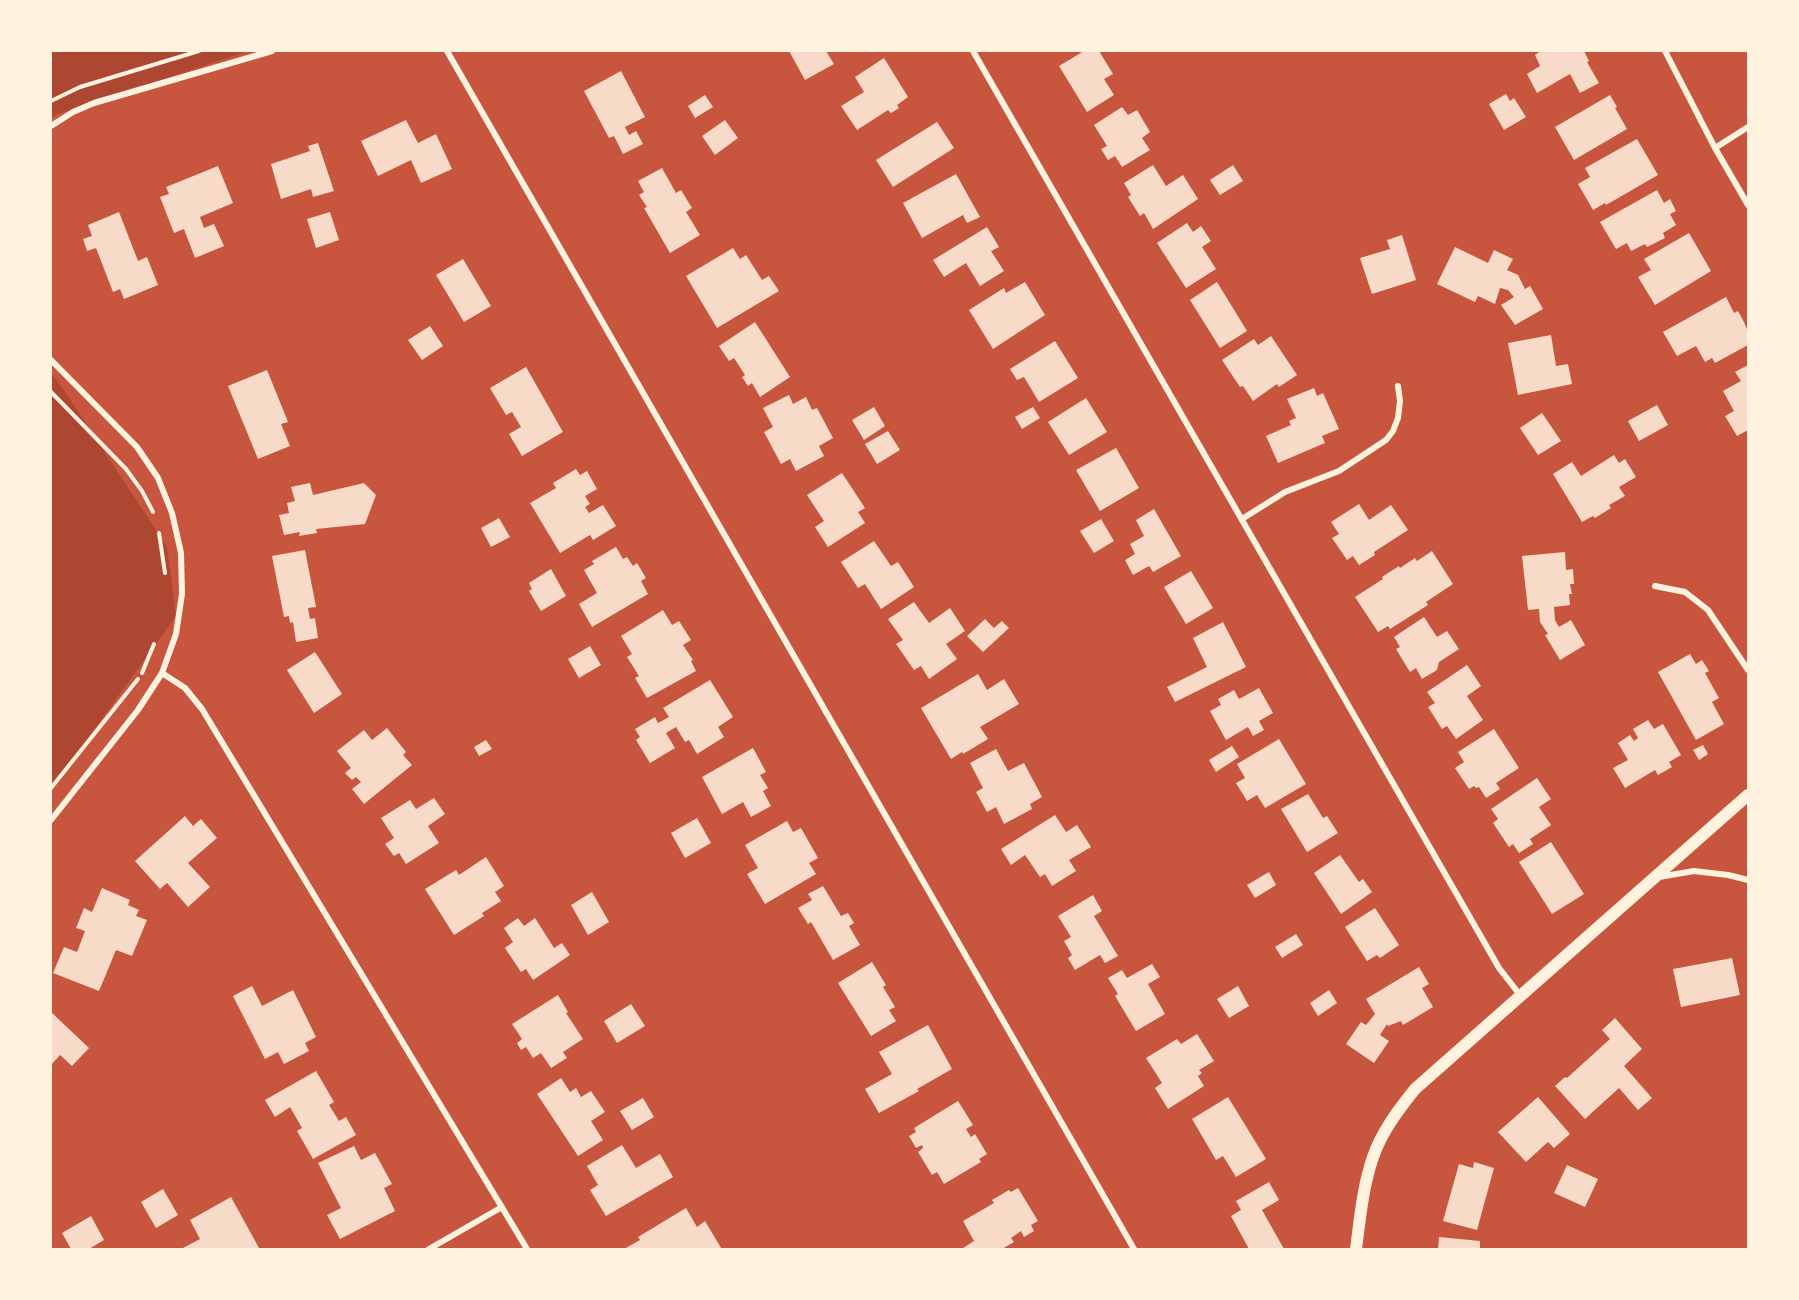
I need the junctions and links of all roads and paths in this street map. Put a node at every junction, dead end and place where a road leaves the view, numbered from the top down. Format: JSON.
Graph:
{"nodes":[{"id":1,"x":199,"y":51,"type":"edge"},
{"id":2,"x":272,"y":51,"type":"edge"},
{"id":3,"x":447,"y":51,"type":"edge"},
{"id":4,"x":973,"y":51,"type":"edge"},
{"id":5,"x":1665,"y":51,"type":"edge"},
{"id":6,"x":51,"y":101,"type":"edge"},
{"id":7,"x":51,"y":126,"type":"edge"},
{"id":8,"x":1748,"y":127,"type":"edge"},
{"id":9,"x":1715,"y":148,"type":"junction"},
{"id":10,"x":1748,"y":206,"type":"edge"},
{"id":11,"x":51,"y":360,"type":"edge"},
{"id":12,"x":1398,"y":386,"type":"dead end"},
{"id":13,"x":51,"y":392,"type":"edge"},
{"id":14,"x":1242,"y":519,"type":"junction"},
{"id":15,"x":157,"y":520,"type":"dead end"},
{"id":16,"x":159,"y":531,"type":"dead end"},
{"id":17,"x":165,"y":576,"type":"dead end"},
{"id":18,"x":1655,"y":586,"type":"dead end"},
{"id":19,"x":157,"y":638,"type":"dead end"},
{"id":20,"x":1748,"y":670,"type":"edge"},
{"id":21,"x":162,"y":673,"type":"junction"},
{"id":22,"x":51,"y":788,"type":"edge"},
{"id":23,"x":1748,"y":795,"type":"edge"},
{"id":24,"x":51,"y":820,"type":"edge"},
{"id":25,"x":1652,"y":879,"type":"junction"},
{"id":26,"x":1748,"y":880,"type":"edge"},
{"id":27,"x":1520,"y":995,"type":"junction"},
{"id":28,"x":502,"y":1207,"type":"junction"},
{"id":29,"x":429,"y":1249,"type":"edge"},
{"id":30,"x":527,"y":1249,"type":"edge"},
{"id":31,"x":1134,"y":1249,"type":"edge"},
{"id":32,"x":1356,"y":1249,"type":"edge"}],
"edges":[{"from":1,"to":6,"type":"path"},
{"from":2,"to":7,"type":"street"},
{"from":3,"to":31,"type":"street"},
{"from":4,"to":14,"type":"street"},
{"from":5,"to":9,"type":"street"},
{"from":8,"to":9,"type":"street"},
{"from":9,"to":10,"type":"street"},
{"from":11,"to":21,"type":"street"},
{"from":12,"to":14,"type":"street"},
{"from":13,"to":15,"type":"path"},
{"from":14,"to":27,"type":"street"},
{"from":16,"to":17,"type":"path"},
{"from":18,"to":20,"type":"street"},
{"from":19,"to":22,"type":"path"},
{"from":21,"to":24,"type":"street"},
{"from":21,"to":28,"type":"street"},
{"from":23,"to":25,"type":"main road"},
{"from":25,"to":26,"type":"street"},
{"from":25,"to":27,"type":"main road"},
{"from":27,"to":32,"type":"main road"},
{"from":28,"to":29,"type":"street"},
{"from":28,"to":30,"type":"street"}]}
